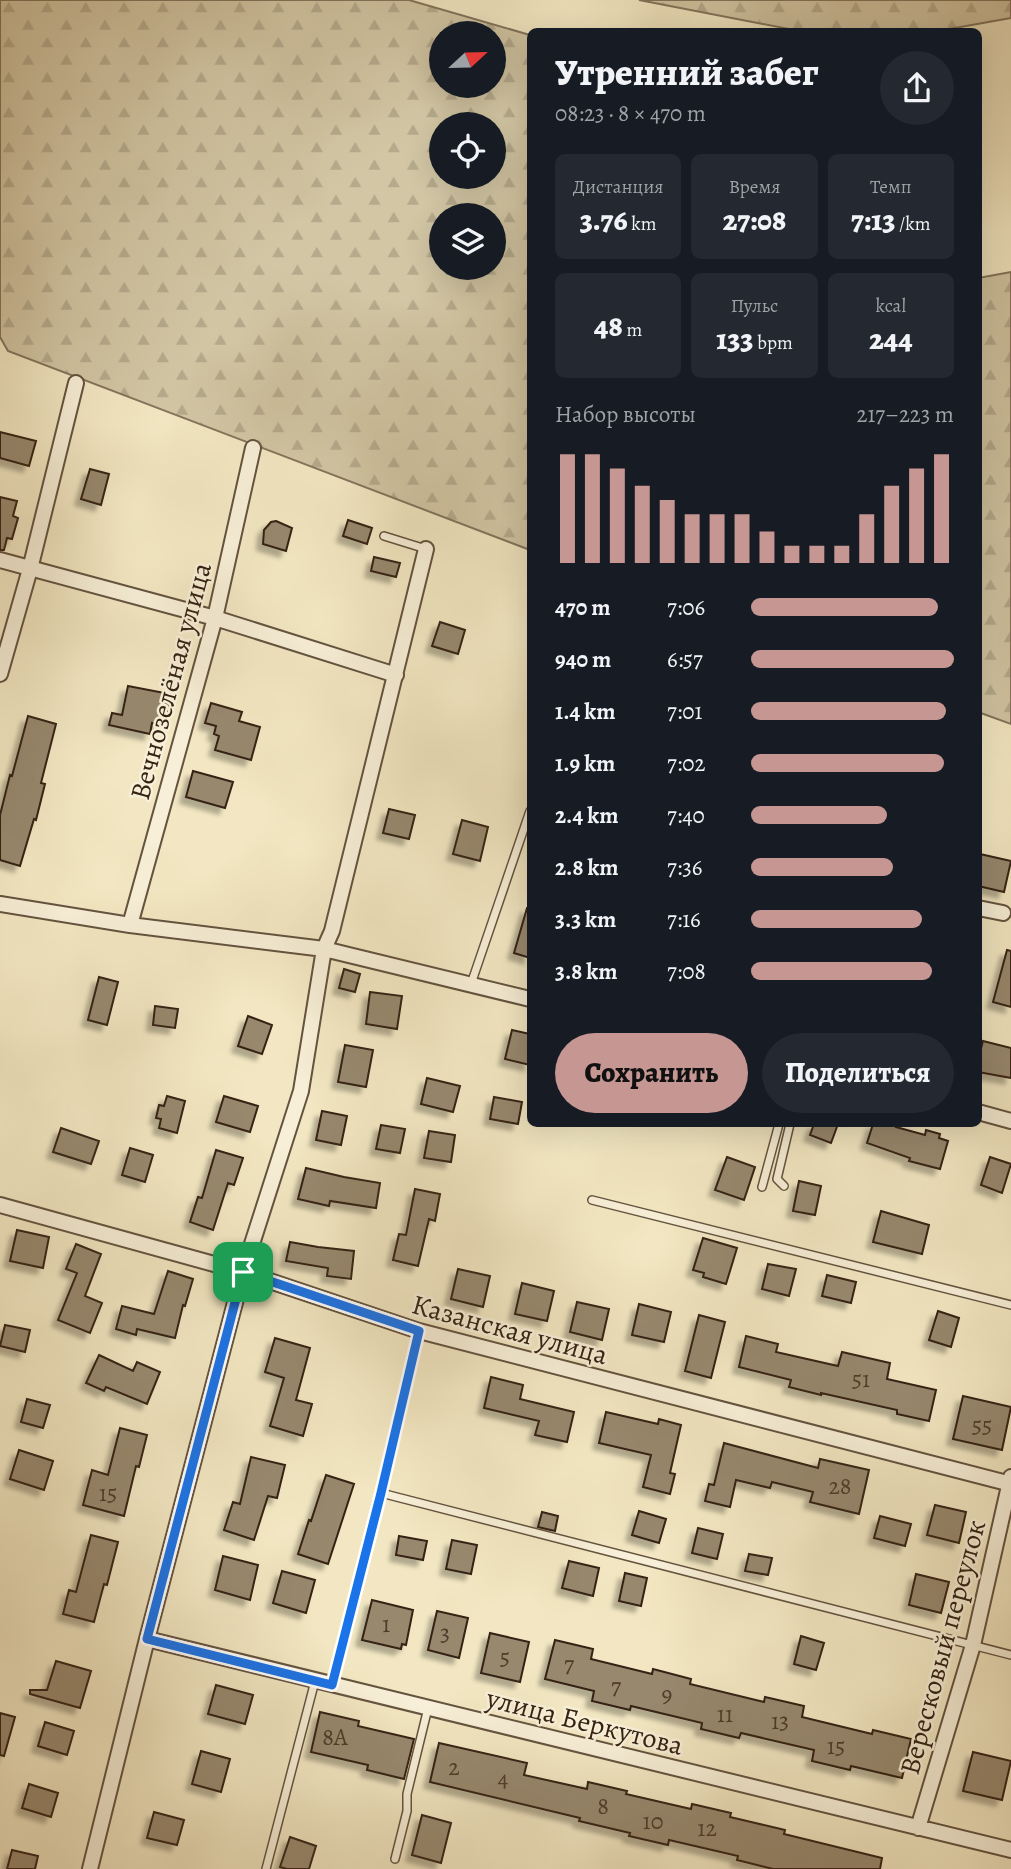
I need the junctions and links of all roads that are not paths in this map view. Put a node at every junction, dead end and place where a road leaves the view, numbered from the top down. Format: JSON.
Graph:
{"nodes":[{"id":1,"x":76,"y":383,"type":"dead end"},
{"id":2,"x":253,"y":448,"type":"dead end"},
{"id":3,"x":384,"y":536,"type":"dead end"},
{"id":4,"x":426,"y":549,"type":"joint"},
{"id":5,"x":0,"y":560,"type":"edge"},
{"id":6,"x":30,"y":569,"type":"junction"},
{"id":7,"x":215,"y":618,"type":"junction"},
{"id":8,"x":0,"y":674,"type":"edge"},
{"id":9,"x":396,"y":675,"type":"junction"},
{"id":10,"x":527,"y":820,"type":"edge"},
{"id":11,"x":0,"y":904,"type":"edge"},
{"id":12,"x":982,"y":909,"type":"edge"},
{"id":13,"x":1003,"y":914,"type":"dead end"},
{"id":14,"x":130,"y":925,"type":"junction"},
{"id":15,"x":324,"y":949,"type":"junction"},
{"id":16,"x":471,"y":984,"type":"junction"},
{"id":17,"x":527,"y":998,"type":"edge"},
{"id":18,"x":982,"y":1113,"type":"edge"},
{"id":19,"x":1011,"y":1121,"type":"edge"},
{"id":20,"x":778,"y":1127,"type":"edge"},
{"id":21,"x":789,"y":1127,"type":"edge"},
{"id":22,"x":784,"y":1186,"type":"dead end"},
{"id":23,"x":762,"y":1187,"type":"dead end"},
{"id":24,"x":592,"y":1200,"type":"dead end"},
{"id":25,"x":0,"y":1205,"type":"edge"},
{"id":26,"x":243,"y":1272,"type":"junction"},
{"id":27,"x":1011,"y":1305,"type":"edge"},
{"id":28,"x":419,"y":1331,"type":"junction"},
{"id":29,"x":1010,"y":1482,"type":"edge"},
{"id":30,"x":381,"y":1493,"type":"junction"},
{"id":31,"x":147,"y":1639,"type":"junction"},
{"id":32,"x":973,"y":1645,"type":"junction"},
{"id":33,"x":1011,"y":1655,"type":"edge"},
{"id":34,"x":315,"y":1681,"type":"junction"},
{"id":35,"x":332,"y":1685,"type":"junction"},
{"id":36,"x":428,"y":1708,"type":"junction"},
{"id":37,"x":918,"y":1828,"type":"junction"},
{"id":38,"x":1011,"y":1850,"type":"edge"},
{"id":39,"x":395,"y":1858,"type":"dead end"},
{"id":40,"x":90,"y":1869,"type":"edge"},
{"id":41,"x":266,"y":1869,"type":"edge"}],
"edges":[{"from":1,"to":6,"type":"street"},
{"from":2,"to":7,"type":"street","name":"Вечнозелёная улица"},
{"from":3,"to":4,"type":"lane"},
{"from":4,"to":9,"type":"street"},
{"from":5,"to":6,"type":"street"},
{"from":6,"to":7,"type":"street"},
{"from":6,"to":8,"type":"street"},
{"from":7,"to":9,"type":"street"},
{"from":7,"to":14,"type":"street","name":"Вечнозелёная улица"},
{"from":9,"to":15,"type":"street"},
{"from":10,"to":16,"type":"lane"},
{"from":11,"to":14,"type":"street"},
{"from":12,"to":13,"type":"street"},
{"from":14,"to":15,"type":"street"},
{"from":15,"to":16,"type":"street"},
{"from":15,"to":26,"type":"street"},
{"from":16,"to":17,"type":"street"},
{"from":18,"to":19,"type":"street"},
{"from":20,"to":23,"type":"lane"},
{"from":21,"to":22,"type":"lane"},
{"from":24,"to":27,"type":"lane"},
{"from":25,"to":26,"type":"street","name":"Казанская улица"},
{"from":26,"to":28,"type":"street","name":"Казанская улица"},
{"from":26,"to":31,"type":"street"},
{"from":28,"to":29,"type":"street","name":"Казанская улица"},
{"from":28,"to":30,"type":"lane"},
{"from":29,"to":32,"type":"street","name":"Вересковый переулок"},
{"from":30,"to":32,"type":"lane"},
{"from":30,"to":35,"type":"lane"},
{"from":31,"to":34,"type":"street","name":"улица Беркутова"},
{"from":31,"to":40,"type":"street"},
{"from":32,"to":33,"type":"lane"},
{"from":32,"to":37,"type":"street","name":"Вересковый переулок"},
{"from":34,"to":35,"type":"street","name":"улица Беркутова"},
{"from":34,"to":41,"type":"lane"},
{"from":35,"to":36,"type":"street","name":"улица Беркутова"},
{"from":36,"to":37,"type":"street","name":"улица Беркутова"},
{"from":36,"to":39,"type":"lane"},
{"from":37,"to":38,"type":"street","name":"улица Беркутова"}]}
